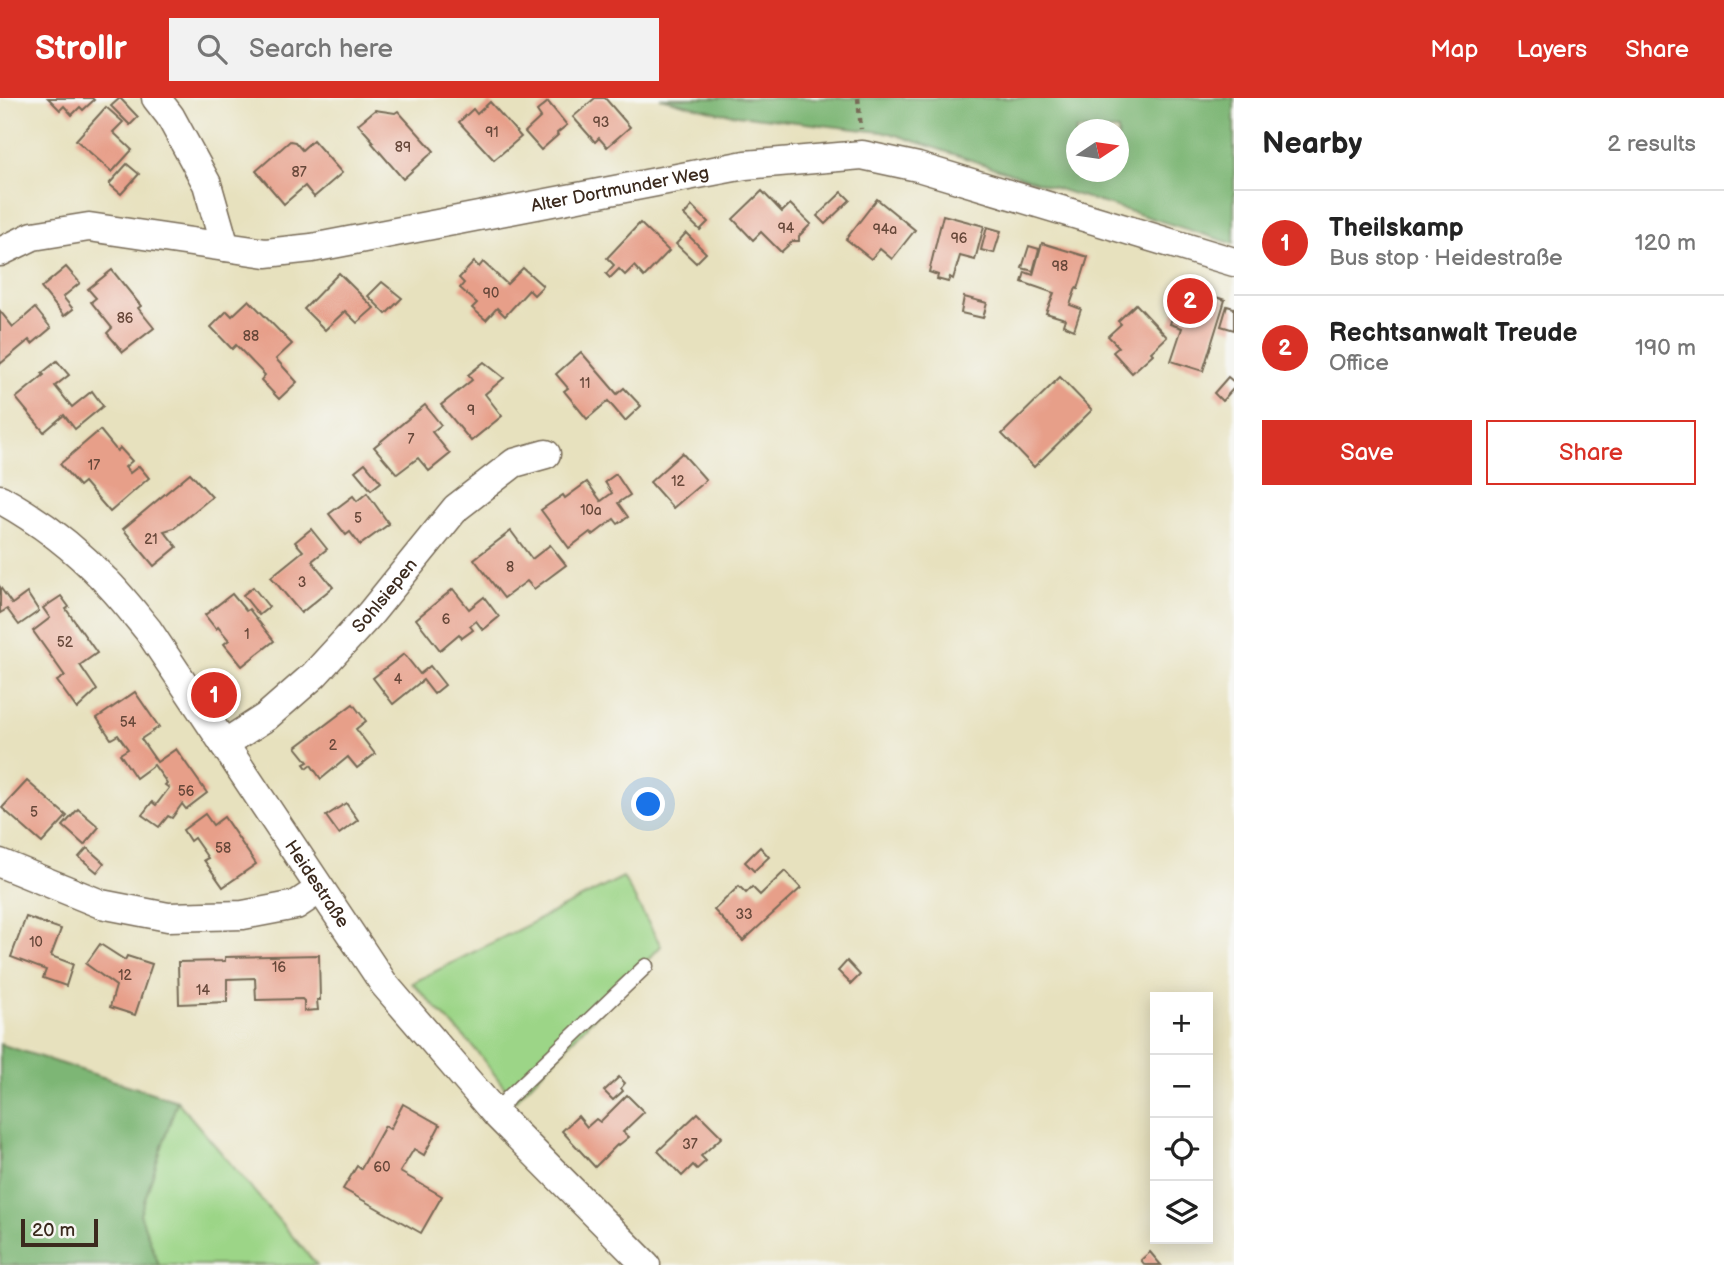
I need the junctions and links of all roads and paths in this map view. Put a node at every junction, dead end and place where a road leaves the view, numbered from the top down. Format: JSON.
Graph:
{"nodes":[{"id":1,"x":156,"y":98,"type":"edge"},
{"id":2,"x":225,"y":247,"type":"junction"},
{"id":3,"x":0,"y":252,"type":"edge"},
{"id":4,"x":1234,"y":262,"type":"edge"},
{"id":5,"x":547,"y":454,"type":"dead end"},
{"id":6,"x":0,"y":499,"type":"edge"},
{"id":7,"x":224,"y":744,"type":"junction"},
{"id":8,"x":0,"y":863,"type":"edge"},
{"id":9,"x":320,"y":890,"type":"junction"},
{"id":10,"x":646,"y":966,"type":"dead end"},
{"id":11,"x":496,"y":1114,"type":"junction"},
{"id":12,"x":646,"y":1265,"type":"edge"}],
"edges":[{"from":1,"to":2,"type":"street"},
{"from":2,"to":3,"type":"street","name":"Alter Dortmunder Weg"},
{"from":2,"to":4,"type":"street","name":"Alter Dortmunder Weg"},
{"from":5,"to":7,"type":"street","name":"Sohlsiepen"},
{"from":6,"to":7,"type":"street","name":"Heidestraße"},
{"from":7,"to":9,"type":"street","name":"Heidestraße"},
{"from":8,"to":9,"type":"street"},
{"from":9,"to":11,"type":"street","name":"Heidestraße"},
{"from":10,"to":11,"type":"lane"},
{"from":11,"to":12,"type":"street","name":"Heidestraße"}]}
